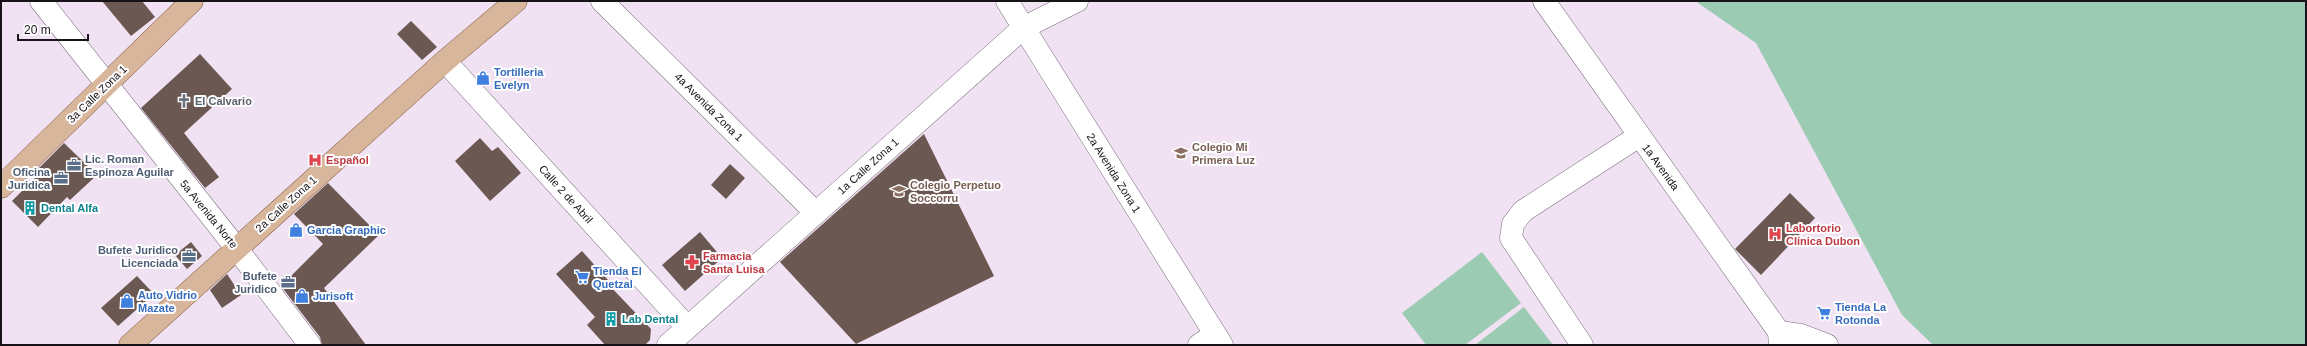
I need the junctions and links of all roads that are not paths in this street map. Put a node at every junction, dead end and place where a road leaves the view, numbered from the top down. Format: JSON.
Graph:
{"nodes":[{"id":1,"x":41,"y":1,"type":"edge"},
{"id":2,"x":192,"y":1,"type":"edge"},
{"id":3,"x":516,"y":1,"type":"edge"},
{"id":4,"x":602,"y":1,"type":"edge"},
{"id":5,"x":1007,"y":1,"type":"edge"},
{"id":6,"x":1077,"y":1,"type":"edge"},
{"id":7,"x":1544,"y":1,"type":"edge"},
{"id":8,"x":1022,"y":28,"type":"junction"},
{"id":9,"x":445,"y":61,"type":"junction"},
{"id":10,"x":106,"y":86,"type":"junction"},
{"id":11,"x":1639,"y":136,"type":"junction"},
{"id":12,"x":1,"y":187,"type":"edge"},
{"id":13,"x":816,"y":214,"type":"junction"},
{"id":14,"x":237,"y":249,"type":"junction"},
{"id":15,"x":687,"y":327,"type":"junction"},
{"id":16,"x":1779,"y":339,"type":"edge"},
{"id":17,"x":1212,"y":341,"type":"edge"},
{"id":18,"x":130,"y":345,"type":"edge"},
{"id":19,"x":310,"y":345,"type":"edge"},
{"id":20,"x":668,"y":345,"type":"edge"},
{"id":21,"x":1582,"y":345,"type":"edge"},
{"id":22,"x":1828,"y":345,"type":"edge"}],
"edges":[{"from":1,"to":10,"type":"street","name":"5a Avenida Norte"},
{"from":2,"to":10,"type":"main road","name":"3a Calle Zona 1"},
{"from":3,"to":9,"type":"main road","name":"2a Calle Zona 1"},
{"from":4,"to":13,"type":"street","name":"4a Avenida Zona 1"},
{"from":5,"to":8,"type":"street","name":"2a Avenida Zona 1"},
{"from":6,"to":8,"type":"street","name":"1a Calle Zona 1"},
{"from":7,"to":11,"type":"street","name":"1a Avenida"},
{"from":8,"to":13,"type":"street","name":"1a Calle Zona 1"},
{"from":8,"to":17,"type":"street","name":"2a Avenida Zona 1"},
{"from":9,"to":14,"type":"main road","name":"2a Calle Zona 1"},
{"from":9,"to":15,"type":"street","name":"Calle 2 de Abril"},
{"from":10,"to":12,"type":"main road","name":"3a Calle Zona 1"},
{"from":10,"to":14,"type":"street","name":"5a Avenida Norte"},
{"from":11,"to":16,"type":"street","name":"1a Avenida"},
{"from":11,"to":21,"type":"street"},
{"from":13,"to":15,"type":"street","name":"1a Calle Zona 1"},
{"from":14,"to":18,"type":"main road","name":"2a Calle Zona 1"},
{"from":14,"to":19,"type":"street","name":"5a Avenida Norte"},
{"from":15,"to":20,"type":"street","name":"1a Calle Zona 1"},
{"from":16,"to":22,"type":"street","name":"1a Avenida"}]}
